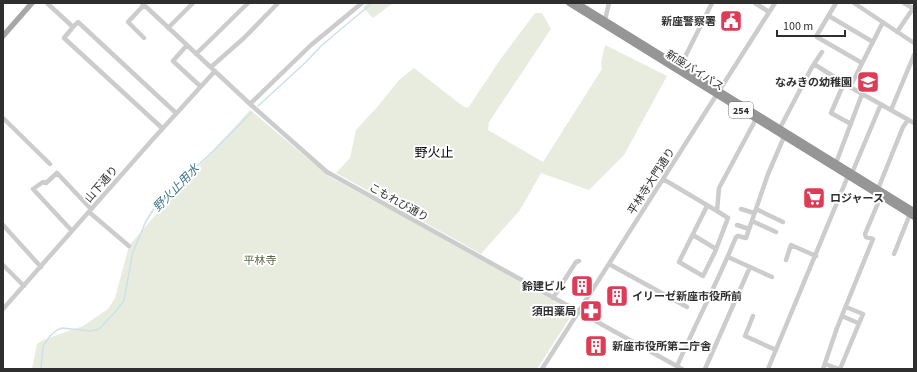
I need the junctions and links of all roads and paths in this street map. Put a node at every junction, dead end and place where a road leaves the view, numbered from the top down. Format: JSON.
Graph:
{"nodes":[{"id":1,"x":31,"y":3,"type":"edge"},
{"id":2,"x":47,"y":3,"type":"edge"},
{"id":3,"x":193,"y":3,"type":"edge"},
{"id":4,"x":248,"y":3,"type":"edge"},
{"id":5,"x":278,"y":3,"type":"edge"},
{"id":6,"x":362,"y":3,"type":"edge"},
{"id":7,"x":569,"y":3,"type":"edge"},
{"id":8,"x":577,"y":3,"type":"edge"},
{"id":9,"x":609,"y":3,"type":"edge"},
{"id":10,"x":712,"y":3,"type":"edge"},
{"id":11,"x":755,"y":3,"type":"edge"},
{"id":12,"x":775,"y":3,"type":"edge"},
{"id":13,"x":836,"y":3,"type":"edge"},
{"id":14,"x":854,"y":3,"type":"edge"},
{"id":15,"x":904,"y":3,"type":"edge"},
{"id":16,"x":144,"y":4,"type":"edge"},
{"id":17,"x":914,"y":8,"type":"edge"},
{"id":18,"x":769,"y":12,"type":"junction"},
{"id":19,"x":829,"y":16,"type":"junction"},
{"id":20,"x":605,"y":20,"type":"junction"},
{"id":21,"x":883,"y":22,"type":"junction"},
{"id":22,"x":73,"y":27,"type":"junction"},
{"id":23,"x":168,"y":28,"type":"junction"},
{"id":24,"x":897,"y":32,"type":"junction"},
{"id":25,"x":3,"y":36,"type":"edge"},
{"id":26,"x":144,"y":38,"type":"dead end"},
{"id":27,"x":873,"y":42,"type":"junction"},
{"id":28,"x":914,"y":43,"type":"edge"},
{"id":29,"x":187,"y":45,"type":"junction"},
{"id":30,"x":822,"y":52,"type":"dead end"},
{"id":31,"x":196,"y":54,"type":"junction"},
{"id":32,"x":914,"y":55,"type":"edge"},
{"id":33,"x":862,"y":63,"type":"junction"},
{"id":34,"x":814,"y":64,"type":"junction"},
{"id":35,"x":680,"y":67,"type":"junction"},
{"id":36,"x":213,"y":69,"type":"junction"},
{"id":37,"x":844,"y":83,"type":"junction"},
{"id":38,"x":200,"y":86,"type":"junction"},
{"id":39,"x":850,"y":87,"type":"junction"},
{"id":40,"x":718,"y":93,"type":"junction"},
{"id":41,"x":862,"y":94,"type":"junction"},
{"id":42,"x":250,"y":104,"type":"junction"},
{"id":43,"x":880,"y":104,"type":"junction"},
{"id":44,"x":891,"y":110,"type":"junction"},
{"id":45,"x":176,"y":113,"type":"junction"},
{"id":46,"x":3,"y":118,"type":"edge"},
{"id":47,"x":756,"y":119,"type":"junction"},
{"id":48,"x":908,"y":120,"type":"junction"},
{"id":49,"x":914,"y":123,"type":"edge"},
{"id":50,"x":851,"y":124,"type":"junction"},
{"id":51,"x":162,"y":128,"type":"junction"},
{"id":52,"x":780,"y":128,"type":"junction"},
{"id":53,"x":784,"y":137,"type":"junction"},
{"id":54,"x":836,"y":163,"type":"junction"},
{"id":55,"x":50,"y":164,"type":"dead end"},
{"id":56,"x":850,"y":175,"type":"junction"},
{"id":57,"x":663,"y":180,"type":"junction"},
{"id":58,"x":878,"y":189,"type":"junction"},
{"id":59,"x":881,"y":196,"type":"junction"},
{"id":60,"x":708,"y":206,"type":"junction"},
{"id":61,"x":740,"y":208,"type":"dead end"},
{"id":62,"x":90,"y":211,"type":"junction"},
{"id":63,"x":717,"y":211,"type":"junction"},
{"id":64,"x":755,"y":211,"type":"junction"},
{"id":65,"x":913,"y":214,"type":"edge"},
{"id":66,"x":752,"y":221,"type":"junction"},
{"id":67,"x":783,"y":222,"type":"dead end"},
{"id":68,"x":3,"y":225,"type":"edge"},
{"id":69,"x":737,"y":225,"type":"dead end"},
{"id":70,"x":749,"y":229,"type":"junction"},
{"id":71,"x":72,"y":231,"type":"junction"},
{"id":72,"x":776,"y":232,"type":"dead end"},
{"id":73,"x":693,"y":235,"type":"junction"},
{"id":74,"x":129,"y":246,"type":"dead end"},
{"id":75,"x":716,"y":249,"type":"junction"},
{"id":76,"x":894,"y":254,"type":"dead end"},
{"id":77,"x":816,"y":256,"type":"junction"},
{"id":78,"x":728,"y":257,"type":"junction"},
{"id":79,"x":786,"y":260,"type":"dead end"},
{"id":80,"x":579,"y":261,"type":"dead end"},
{"id":81,"x":3,"y":264,"type":"edge"},
{"id":82,"x":609,"y":264,"type":"junction"},
{"id":83,"x":40,"y":267,"type":"junction"},
{"id":84,"x":750,"y":267,"type":"junction"},
{"id":85,"x":772,"y":277,"type":"dead end"},
{"id":86,"x":24,"y":286,"type":"junction"},
{"id":87,"x":553,"y":298,"type":"junction"},
{"id":88,"x":687,"y":307,"type":"dead end"},
{"id":89,"x":846,"y":307,"type":"junction"},
{"id":90,"x":3,"y":309,"type":"edge"},
{"id":91,"x":579,"y":312,"type":"junction"},
{"id":92,"x":754,"y":316,"type":"dead end"},
{"id":93,"x":842,"y":316,"type":"junction"},
{"id":94,"x":858,"y":323,"type":"junction"},
{"id":95,"x":776,"y":350,"type":"junction"},
{"id":96,"x":825,"y":364,"type":"junction"},
{"id":97,"x":680,"y":368,"type":"edge"},
{"id":98,"x":542,"y":369,"type":"edge"},
{"id":99,"x":705,"y":369,"type":"edge"},
{"id":100,"x":768,"y":369,"type":"edge"},
{"id":101,"x":823,"y":369,"type":"edge"},
{"id":102,"x":839,"y":369,"type":"edge"}],
"edges":[{"from":1,"to":25,"type":"main road"},
{"from":2,"to":22,"type":"street"},
{"from":3,"to":23,"type":"street"},
{"from":4,"to":31,"type":"street"},
{"from":5,"to":36,"type":"street","name":"山下通り"},
{"from":6,"to":42,"type":"street"},
{"from":7,"to":40,"type":"highway","name":"新座バイパス","number":"254"},
{"from":8,"to":20,"type":"highway","name":"新座バイパス","number":"254"},
{"from":9,"to":20,"type":"street"},
{"from":10,"to":35,"type":"street"},
{"from":11,"to":18,"type":"street"},
{"from":12,"to":18,"type":"street","name":"平林寺大門通り"},
{"from":13,"to":19,"type":"street"},
{"from":14,"to":21,"type":"street"},
{"from":15,"to":17,"type":"street"},
{"from":16,"to":23,"type":"street","name":"こもれび通り"},
{"from":16,"to":26,"type":"street"},
{"from":17,"to":24,"type":"street"},
{"from":18,"to":40,"type":"street","name":"平林寺大門通り"},
{"from":19,"to":27,"type":"street"},
{"from":19,"to":33,"type":"street"},
{"from":20,"to":35,"type":"highway","name":"新座バイパス","number":"254"},
{"from":21,"to":24,"type":"street"},
{"from":21,"to":27,"type":"street"},
{"from":22,"to":45,"type":"street"},
{"from":22,"to":51,"type":"street"},
{"from":23,"to":29,"type":"street","name":"こもれび通り"},
{"from":24,"to":28,"type":"street"},
{"from":27,"to":33,"type":"street"},
{"from":29,"to":31,"type":"street","name":"こもれび通り"},
{"from":29,"to":38,"type":"street"},
{"from":30,"to":34,"type":"street"},
{"from":31,"to":36,"type":"street","name":"こもれび通り"},
{"from":32,"to":44,"type":"street"},
{"from":33,"to":39,"type":"street"},
{"from":34,"to":37,"type":"street"},
{"from":34,"to":52,"type":"street"},
{"from":35,"to":40,"type":"highway","name":"新座バイパス","number":"254"},
{"from":36,"to":38,"type":"street","name":"山下通り"},
{"from":36,"to":42,"type":"street","name":"こもれび通り"},
{"from":37,"to":39,"type":"street"},
{"from":37,"to":50,"type":"street"},
{"from":38,"to":45,"type":"street","name":"山下通り"},
{"from":39,"to":41,"type":"street"},
{"from":40,"to":47,"type":"highway","name":"新座バイパス","number":"254"},
{"from":40,"to":52,"type":"highway","name":"新座バイパス","number":"254"},
{"from":40,"to":57,"type":"street","name":"平林寺大門通り"},
{"from":41,"to":43,"type":"street"},
{"from":41,"to":50,"type":"street"},
{"from":42,"to":87,"type":"street","name":"こもれび通り"},
{"from":43,"to":44,"type":"street"},
{"from":43,"to":56,"type":"street"},
{"from":44,"to":48,"type":"street"},
{"from":45,"to":51,"type":"street","name":"山下通り"},
{"from":46,"to":55,"type":"street"},
{"from":47,"to":53,"type":"highway","name":"新座バイパス","number":"254"},
{"from":47,"to":63,"type":"street"},
{"from":48,"to":49,"type":"street"},
{"from":48,"to":58,"type":"street"},
{"from":50,"to":54,"type":"street"},
{"from":51,"to":62,"type":"street","name":"山下通り"},
{"from":52,"to":54,"type":"highway","name":"新座バイパス","number":"254"},
{"from":53,"to":56,"type":"highway","name":"新座バイパス","number":"254"},
{"from":53,"to":64,"type":"street"},
{"from":54,"to":56,"type":"highway","name":"新座バイパス","number":"254"},
{"from":56,"to":58,"type":"highway","name":"新座バイパス","number":"254"},
{"from":56,"to":59,"type":"highway","name":"新座バイパス","number":"254"},
{"from":56,"to":77,"type":"street"},
{"from":57,"to":60,"type":"street"},
{"from":57,"to":82,"type":"street","name":"平林寺大門通り"},
{"from":58,"to":65,"type":"highway","name":"新座バイパス","number":"254"},
{"from":59,"to":65,"type":"highway","name":"新座バイパス","number":"254"},
{"from":59,"to":89,"type":"street"},
{"from":60,"to":63,"type":"street"},
{"from":60,"to":73,"type":"street"},
{"from":61,"to":64,"type":"street"},
{"from":62,"to":71,"type":"street","name":"山下通り"},
{"from":62,"to":71,"type":"street"},
{"from":62,"to":74,"type":"street"},
{"from":63,"to":75,"type":"street"},
{"from":64,"to":66,"type":"street"},
{"from":64,"to":67,"type":"street"},
{"from":65,"to":76,"type":"street"},
{"from":66,"to":70,"type":"street"},
{"from":66,"to":72,"type":"street"},
{"from":68,"to":83,"type":"street"},
{"from":69,"to":70,"type":"street"},
{"from":70,"to":78,"type":"street"},
{"from":71,"to":83,"type":"street","name":"山下通り"},
{"from":73,"to":75,"type":"street"},
{"from":73,"to":75,"type":"street"},
{"from":77,"to":79,"type":"street"},
{"from":77,"to":95,"type":"street"},
{"from":78,"to":84,"type":"street"},
{"from":78,"to":97,"type":"street"},
{"from":80,"to":87,"type":"street"},
{"from":81,"to":86,"type":"street"},
{"from":82,"to":88,"type":"street"},
{"from":82,"to":91,"type":"street","name":"平林寺大門通り"},
{"from":83,"to":86,"type":"street","name":"山下通り"},
{"from":84,"to":85,"type":"street"},
{"from":84,"to":99,"type":"street"},
{"from":86,"to":90,"type":"street","name":"山下通り"},
{"from":87,"to":91,"type":"street","name":"こもれび通り"},
{"from":89,"to":93,"type":"street"},
{"from":89,"to":94,"type":"street"},
{"from":91,"to":97,"type":"street","name":"こもれび通り"},
{"from":91,"to":98,"type":"street","name":"平林寺大門通り"},
{"from":92,"to":95,"type":"street"},
{"from":93,"to":94,"type":"street"},
{"from":93,"to":96,"type":"street"},
{"from":94,"to":102,"type":"street"},
{"from":95,"to":100,"type":"street"},
{"from":96,"to":101,"type":"street"},
{"from":96,"to":102,"type":"street"}]}
